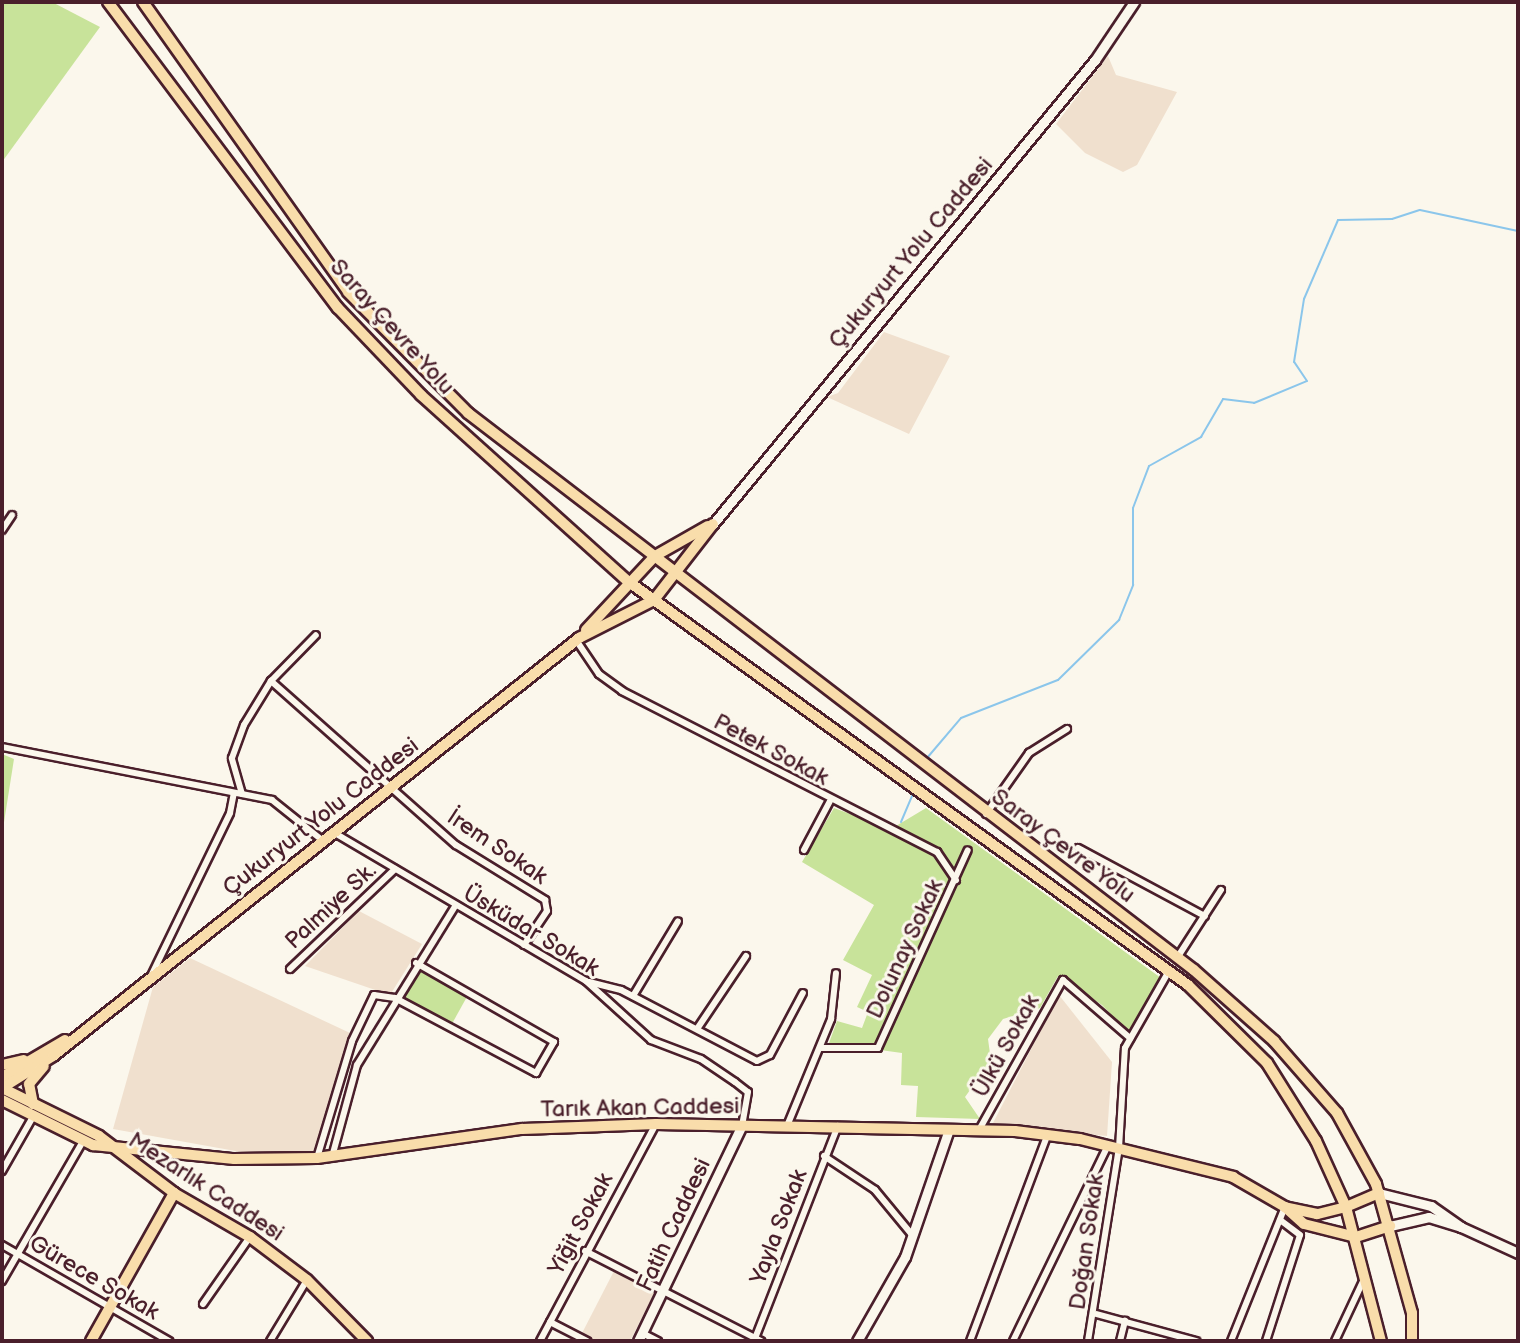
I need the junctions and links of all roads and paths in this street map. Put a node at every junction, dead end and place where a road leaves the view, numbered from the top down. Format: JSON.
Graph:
{"nodes":[{"id":1,"x":108,"y":2,"type":"edge"},
{"id":2,"x":143,"y":2,"type":"edge"},
{"id":3,"x":1134,"y":2,"type":"edge"},
{"id":4,"x":12,"y":515,"type":"dead end"},
{"id":5,"x":713,"y":524,"type":"junction"},
{"id":6,"x":2,"y":530,"type":"edge"},
{"id":7,"x":655,"y":556,"type":"junction"},
{"id":8,"x":677,"y":574,"type":"junction"},
{"id":9,"x":629,"y":582,"type":"junction"},
{"id":10,"x":654,"y":600,"type":"junction"},
{"id":11,"x":316,"y":635,"type":"dead end"},
{"id":12,"x":577,"y":639,"type":"junction"},
{"id":13,"x":271,"y":681,"type":"junction"},
{"id":14,"x":1067,"y":729,"type":"dead end"},
{"id":15,"x":2,"y":747,"type":"edge"},
{"id":16,"x":391,"y":787,"type":"junction"},
{"id":17,"x":234,"y":793,"type":"junction"},
{"id":18,"x":242,"y":794,"type":"junction"},
{"id":19,"x":830,"y":801,"type":"junction"},
{"id":20,"x":986,"y":814,"type":"junction"},
{"id":21,"x":333,"y":832,"type":"junction"},
{"id":22,"x":322,"y":840,"type":"junction"},
{"id":23,"x":1078,"y":848,"type":"dead end"},
{"id":24,"x":804,"y":849,"type":"dead end"},
{"id":25,"x":968,"y":850,"type":"dead end"},
{"id":26,"x":395,"y":869,"type":"junction"},
{"id":27,"x":957,"y":880,"type":"junction"},
{"id":28,"x":1221,"y":890,"type":"dead end"},
{"id":29,"x":456,"y":905,"type":"junction"},
{"id":30,"x":1205,"y":916,"type":"junction"},
{"id":31,"x":678,"y":921,"type":"dead end"},
{"id":32,"x":524,"y":945,"type":"junction"},
{"id":33,"x":746,"y":956,"type":"dead end"},
{"id":34,"x":1177,"y":958,"type":"junction"},
{"id":35,"x":416,"y":963,"type":"junction"},
{"id":36,"x":290,"y":969,"type":"dead end"},
{"id":37,"x":1169,"y":971,"type":"junction"},
{"id":38,"x":836,"y":973,"type":"dead end"},
{"id":39,"x":151,"y":976,"type":"junction"},
{"id":40,"x":586,"y":981,"type":"junction"},
{"id":41,"x":803,"y":993,"type":"dead end"},
{"id":42,"x":633,"y":996,"type":"junction"},
{"id":43,"x":394,"y":998,"type":"junction"},
{"id":44,"x":86,"y":1027,"type":"junction"},
{"id":45,"x":697,"y":1030,"type":"junction"},
{"id":46,"x":354,"y":1035,"type":"junction"},
{"id":47,"x":1130,"y":1038,"type":"junction"},
{"id":48,"x":369,"y":1042,"type":"junction"},
{"id":49,"x":821,"y":1048,"type":"junction"},
{"id":50,"x":37,"y":1056,"type":"junction"},
{"id":51,"x":53,"y":1056,"type":"junction"},
{"id":52,"x":2,"y":1065,"type":"edge"},
{"id":53,"x":2,"y":1077,"type":"edge"},
{"id":54,"x":2,"y":1088,"type":"edge"},
{"id":55,"x":2,"y":1100,"type":"edge"},
{"id":56,"x":33,"y":1104,"type":"junction"},
{"id":57,"x":34,"y":1115,"type":"junction"},
{"id":58,"x":656,"y":1124,"type":"junction"},
{"id":59,"x":742,"y":1125,"type":"junction"},
{"id":60,"x":787,"y":1126,"type":"junction"},
{"id":61,"x":838,"y":1126,"type":"junction"},
{"id":62,"x":949,"y":1129,"type":"junction"},
{"id":63,"x":979,"y":1130,"type":"junction"},
{"id":64,"x":1048,"y":1134,"type":"junction"},
{"id":65,"x":83,"y":1141,"type":"junction"},
{"id":66,"x":1113,"y":1147,"type":"junction"},
{"id":67,"x":116,"y":1149,"type":"junction"},
{"id":68,"x":824,"y":1156,"type":"junction"},
{"id":69,"x":332,"y":1157,"type":"junction"},
{"id":70,"x":317,"y":1158,"type":"junction"},
{"id":71,"x":2,"y":1171,"type":"edge"},
{"id":72,"x":174,"y":1193,"type":"junction"},
{"id":73,"x":1379,"y":1193,"type":"junction"},
{"id":74,"x":1285,"y":1207,"type":"junction"},
{"id":75,"x":1346,"y":1207,"type":"junction"},
{"id":76,"x":1280,"y":1220,"type":"junction"},
{"id":77,"x":1390,"y":1226,"type":"junction"},
{"id":78,"x":1461,"y":1227,"type":"junction"},
{"id":79,"x":913,"y":1236,"type":"junction"},
{"id":80,"x":250,"y":1237,"type":"junction"},
{"id":81,"x":1356,"y":1237,"type":"junction"},
{"id":82,"x":2,"y":1245,"type":"edge"},
{"id":83,"x":584,"y":1251,"type":"junction"},
{"id":84,"x":16,"y":1253,"type":"junction"},
{"id":85,"x":1518,"y":1253,"type":"edge"},
{"id":86,"x":1366,"y":1273,"type":"junction"},
{"id":87,"x":307,"y":1279,"type":"junction"},
{"id":88,"x":2,"y":1281,"type":"edge"},
{"id":89,"x":664,"y":1293,"type":"junction"},
{"id":90,"x":203,"y":1304,"type":"dead end"},
{"id":91,"x":110,"y":1309,"type":"junction"},
{"id":92,"x":1096,"y":1314,"type":"junction"},
{"id":93,"x":1125,"y":1321,"type":"junction"},
{"id":94,"x":550,"y":1322,"type":"junction"},
{"id":95,"x":640,"y":1337,"type":"edge"},
{"id":96,"x":360,"y":1339,"type":"edge"},
{"id":97,"x":757,"y":1340,"type":"edge"},
{"id":98,"x":91,"y":1341,"type":"edge"},
{"id":99,"x":169,"y":1341,"type":"edge"},
{"id":100,"x":270,"y":1341,"type":"edge"},
{"id":101,"x":540,"y":1341,"type":"edge"},
{"id":102,"x":587,"y":1341,"type":"edge"},
{"id":103,"x":658,"y":1341,"type":"edge"},
{"id":104,"x":857,"y":1341,"type":"edge"},
{"id":105,"x":970,"y":1341,"type":"edge"},
{"id":106,"x":1013,"y":1341,"type":"edge"},
{"id":107,"x":1088,"y":1341,"type":"edge"},
{"id":108,"x":1120,"y":1341,"type":"edge"},
{"id":109,"x":1196,"y":1341,"type":"edge"},
{"id":110,"x":1231,"y":1341,"type":"edge"},
{"id":111,"x":1266,"y":1341,"type":"edge"},
{"id":112,"x":1335,"y":1341,"type":"edge"},
{"id":113,"x":1381,"y":1341,"type":"edge"},
{"id":114,"x":1412,"y":1341,"type":"edge"}],
"edges":[{"from":1,"to":9,"type":"highway","name":"Saray Çevre Yolu"},
{"from":2,"to":7,"type":"highway","name":"Saray Çevre Yolu"},
{"from":3,"to":5,"type":"street","name":"Çukuryurt Yolu Caddesi"},
{"from":4,"to":6,"type":"street"},
{"from":5,"to":7,"type":"highway"},
{"from":5,"to":8,"type":"highway"},
{"from":7,"to":8,"type":"highway","name":"Saray Çevre Yolu"},
{"from":7,"to":9,"type":"highway"},
{"from":8,"to":10,"type":"highway"},
{"from":8,"to":20,"type":"highway","name":"Saray Çevre Yolu"},
{"from":9,"to":10,"type":"highway","name":"Saray Çevre Yolu"},
{"from":9,"to":12,"type":"highway"},
{"from":10,"to":12,"type":"highway"},
{"from":10,"to":37,"type":"highway","name":"Saray Çevre Yolu"},
{"from":11,"to":13,"type":"street"},
{"from":12,"to":16,"type":"main road","name":"Çukuryurt Yolu Caddesi"},
{"from":12,"to":19,"type":"street","name":"Petek Sokak"},
{"from":13,"to":16,"type":"street","name":"İrem Sokak"},
{"from":13,"to":18,"type":"street"},
{"from":14,"to":20,"type":"street"},
{"from":15,"to":17,"type":"street"},
{"from":16,"to":21,"type":"main road","name":"Çukuryurt Yolu Caddesi"},
{"from":16,"to":32,"type":"street","name":"İrem Sokak"},
{"from":17,"to":18,"type":"street"},
{"from":17,"to":39,"type":"street"},
{"from":18,"to":22,"type":"street"},
{"from":19,"to":24,"type":"street"},
{"from":19,"to":27,"type":"street","name":"Petek Sokak"},
{"from":20,"to":34,"type":"highway","name":"Saray Çevre Yolu"},
{"from":21,"to":22,"type":"main road","name":"Çukuryurt Yolu Caddesi"},
{"from":21,"to":26,"type":"street","name":"Üsküdar Sokak"},
{"from":22,"to":39,"type":"main road","name":"Çukuryurt Yolu Caddesi"},
{"from":23,"to":30,"type":"street"},
{"from":25,"to":27,"type":"street","name":"Dolunay Sokak"},
{"from":26,"to":29,"type":"street","name":"Üsküdar Sokak"},
{"from":26,"to":36,"type":"street","name":"Palmiye Sk."},
{"from":27,"to":49,"type":"street","name":"Dolunay Sokak"},
{"from":28,"to":30,"type":"street"},
{"from":29,"to":32,"type":"street","name":"Üsküdar Sokak"},
{"from":29,"to":35,"type":"street"},
{"from":30,"to":34,"type":"street"},
{"from":31,"to":42,"type":"street"},
{"from":32,"to":40,"type":"street","name":"Üsküdar Sokak"},
{"from":33,"to":45,"type":"street"},
{"from":34,"to":73,"type":"highway","name":"Saray Çevre Yolu"},
{"from":35,"to":43,"type":"street"},
{"from":35,"to":43,"type":"street"},
{"from":37,"to":47,"type":"street"},
{"from":37,"to":75,"type":"highway","name":"Saray Çevre Yolu"},
{"from":38,"to":49,"type":"street"},
{"from":39,"to":44,"type":"main road","name":"Çukuryurt Yolu Caddesi"},
{"from":40,"to":42,"type":"street"},
{"from":40,"to":59,"type":"street","name":"Üsküdar Sokak"},
{"from":41,"to":45,"type":"street"},
{"from":42,"to":45,"type":"street"},
{"from":43,"to":46,"type":"street"},
{"from":43,"to":48,"type":"street"},
{"from":44,"to":50,"type":"main road","name":"Çukuryurt Yolu Caddesi"},
{"from":44,"to":51,"type":"main road","name":"Çukuryurt Yolu Caddesi"},
{"from":46,"to":48,"type":"street"},
{"from":46,"to":70,"type":"street"},
{"from":47,"to":63,"type":"street","name":"Ülkü Sokak"},
{"from":47,"to":66,"type":"street","name":"Doğan Sokak"},
{"from":48,"to":69,"type":"street"},
{"from":49,"to":60,"type":"street"},
{"from":50,"to":52,"type":"main road","name":"Çukuryurt Yolu Caddesi"},
{"from":50,"to":53,"type":"main road","name":"Çukuryurt Yolu Caddesi"},
{"from":51,"to":54,"type":"main road","name":"Çukuryurt Yolu Caddesi"},
{"from":51,"to":56,"type":"main road","name":"Çukuryurt Yolu Caddesi"},
{"from":54,"to":56,"type":"main road","name":"Tarık Akan Caddesi"},
{"from":55,"to":57,"type":"main road","name":"Mezarlık Caddesi"},
{"from":56,"to":67,"type":"main road","name":"Tarık Akan Caddesi"},
{"from":57,"to":65,"type":"main road","name":"Mezarlık Caddesi"},
{"from":57,"to":71,"type":"street"},
{"from":58,"to":59,"type":"main road","name":"Tarık Akan Caddesi"},
{"from":58,"to":69,"type":"main road","name":"Tarık Akan Caddesi"},
{"from":58,"to":83,"type":"street","name":"Yiğit Sokak"},
{"from":59,"to":60,"type":"main road","name":"Tarık Akan Caddesi"},
{"from":59,"to":89,"type":"street","name":"Fatih Caddesi"},
{"from":60,"to":61,"type":"main road","name":"Tarık Akan Caddesi"},
{"from":61,"to":62,"type":"main road","name":"Tarık Akan Caddesi"},
{"from":61,"to":68,"type":"street","name":"Yayla Sokak"},
{"from":62,"to":63,"type":"main road","name":"Tarık Akan Caddesi"},
{"from":62,"to":79,"type":"street"},
{"from":63,"to":64,"type":"main road","name":"Tarık Akan Caddesi"},
{"from":64,"to":66,"type":"main road","name":"Tarık Akan Caddesi"},
{"from":64,"to":105,"type":"street"},
{"from":65,"to":67,"type":"main road","name":"Mezarlık Caddesi"},
{"from":65,"to":84,"type":"street"},
{"from":66,"to":74,"type":"main road","name":"Tarık Akan Caddesi"},
{"from":66,"to":92,"type":"street","name":"Doğan Sokak"},
{"from":66,"to":106,"type":"street"},
{"from":67,"to":70,"type":"main road","name":"Tarık Akan Caddesi"},
{"from":67,"to":72,"type":"main road","name":"Mezarlık Caddesi"},
{"from":68,"to":79,"type":"street"},
{"from":68,"to":97,"type":"street","name":"Yayla Sokak"},
{"from":69,"to":70,"type":"main road","name":"Tarık Akan Caddesi"},
{"from":72,"to":80,"type":"main road","name":"Mezarlık Caddesi"},
{"from":72,"to":91,"type":"main road"},
{"from":73,"to":75,"type":"highway"},
{"from":73,"to":77,"type":"highway","name":"Saray Çevre Yolu"},
{"from":73,"to":78,"type":"street"},
{"from":74,"to":75,"type":"main road"},
{"from":74,"to":76,"type":"street"},
{"from":74,"to":81,"type":"main road"},
{"from":75,"to":81,"type":"highway","name":"Saray Çevre Yolu"},
{"from":76,"to":110,"type":"street"},
{"from":76,"to":111,"type":"street"},
{"from":77,"to":78,"type":"street"},
{"from":77,"to":81,"type":"highway"},
{"from":77,"to":114,"type":"highway"},
{"from":78,"to":85,"type":"street"},
{"from":79,"to":104,"type":"street"},
{"from":80,"to":87,"type":"main road","name":"Mezarlık Caddesi"},
{"from":80,"to":90,"type":"street"},
{"from":81,"to":86,"type":"highway"},
{"from":82,"to":84,"type":"street","name":"Gürece Sokak"},
{"from":83,"to":89,"type":"street"},
{"from":83,"to":94,"type":"street","name":"Yiğit Sokak"},
{"from":84,"to":88,"type":"street"},
{"from":84,"to":91,"type":"street","name":"Gürece Sokak"},
{"from":86,"to":112,"type":"street"},
{"from":86,"to":113,"type":"highway"},
{"from":87,"to":96,"type":"main road","name":"Mezarlık Caddesi"},
{"from":87,"to":100,"type":"street"},
{"from":89,"to":95,"type":"street","name":"Fatih Caddesi"},
{"from":89,"to":97,"type":"street"},
{"from":91,"to":98,"type":"main road"},
{"from":91,"to":99,"type":"street","name":"Gürece Sokak"},
{"from":92,"to":93,"type":"street"},
{"from":92,"to":107,"type":"street","name":"Doğan Sokak"},
{"from":93,"to":108,"type":"street"},
{"from":93,"to":109,"type":"street"},
{"from":94,"to":101,"type":"street","name":"Yiğit Sokak"},
{"from":94,"to":102,"type":"street"},
{"from":95,"to":103,"type":"street"}]}
